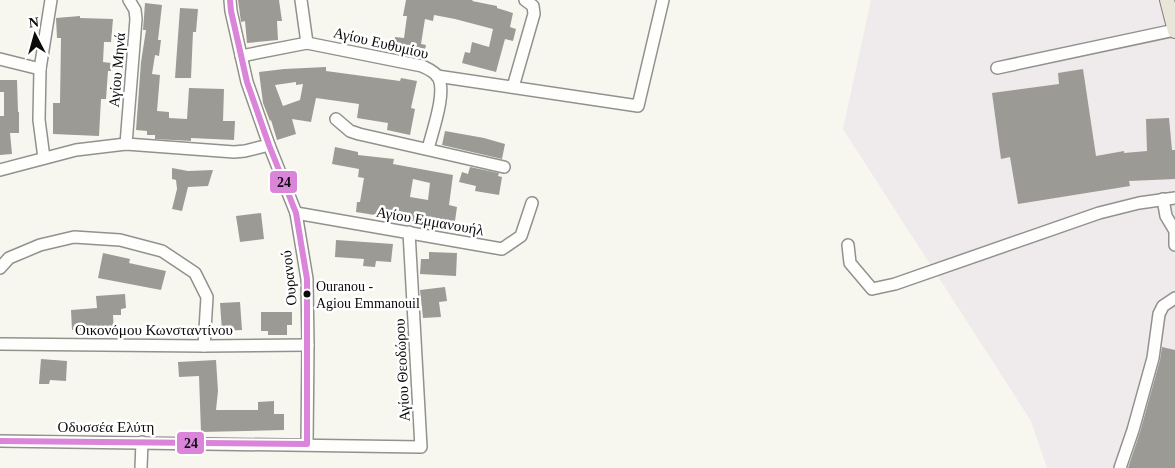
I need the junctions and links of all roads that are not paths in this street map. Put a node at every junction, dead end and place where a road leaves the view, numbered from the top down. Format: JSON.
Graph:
{"nodes":[{"id":1,"x":51,"y":0,"type":"edge"},
{"id":2,"x":129,"y":0,"type":"edge"},
{"id":3,"x":230,"y":0,"type":"edge"},
{"id":4,"x":301,"y":0,"type":"edge"},
{"id":5,"x":525,"y":0,"type":"edge"},
{"id":6,"x":663,"y":0,"type":"edge"},
{"id":7,"x":1167,"y":0,"type":"edge"},
{"id":8,"x":1175,"y":31,"type":"edge"},
{"id":9,"x":308,"y":43,"type":"junction"},
{"id":10,"x":241,"y":56,"type":"junction"},
{"id":11,"x":0,"y":59,"type":"edge"},
{"id":12,"x":996,"y":68,"type":"dead end"},
{"id":13,"x":40,"y":70,"type":"junction"},
{"id":14,"x":438,"y":76,"type":"junction"},
{"id":15,"x":513,"y":87,"type":"junction"},
{"id":16,"x":336,"y":119,"type":"dead end"},
{"id":17,"x":126,"y":144,"type":"junction"},
{"id":18,"x":269,"y":145,"type":"junction"},
{"id":19,"x":428,"y":149,"type":"junction"},
{"id":20,"x":44,"y":158,"type":"junction"},
{"id":21,"x":504,"y":167,"type":"dead end"},
{"id":22,"x":0,"y":170,"type":"edge"},
{"id":23,"x":1175,"y":198,"type":"edge"},
{"id":24,"x":1162,"y":199,"type":"junction"},
{"id":25,"x":532,"y":203,"type":"dead end"},
{"id":26,"x":296,"y":213,"type":"junction"},
{"id":27,"x":409,"y":232,"type":"junction"},
{"id":28,"x":848,"y":245,"type":"dead end"},
{"id":29,"x":1175,"y":245,"type":"edge"},
{"id":30,"x":0,"y":268,"type":"edge"},
{"id":31,"x":1175,"y":298,"type":"edge"},
{"id":32,"x":0,"y":344,"type":"edge"},
{"id":33,"x":308,"y":345,"type":"junction"},
{"id":34,"x":204,"y":346,"type":"junction"},
{"id":35,"x":0,"y":441,"type":"edge"},
{"id":36,"x":142,"y":442,"type":"junction"},
{"id":37,"x":307,"y":444,"type":"junction"},
{"id":38,"x":422,"y":447,"type":"joint"},
{"id":39,"x":142,"y":468,"type":"edge"},
{"id":40,"x":1120,"y":468,"type":"edge"}],
"edges":[{"from":1,"to":13,"type":"street"},
{"from":2,"to":17,"type":"street","name":"Αγίου Μηνά"},
{"from":3,"to":10,"type":"street","name":"Ουρανού"},
{"from":4,"to":9,"type":"street"},
{"from":5,"to":15,"type":"street"},
{"from":6,"to":15,"type":"street"},
{"from":7,"to":8,"type":"main road"},
{"from":8,"to":12,"type":"street"},
{"from":9,"to":10,"type":"street","name":"Αγίου Ευθυμίου"},
{"from":9,"to":14,"type":"street","name":"Αγίου Ευθυμίου"},
{"from":10,"to":18,"type":"street","name":"Ουρανού"},
{"from":11,"to":13,"type":"street"},
{"from":13,"to":20,"type":"street"},
{"from":14,"to":15,"type":"street"},
{"from":14,"to":19,"type":"street","name":"Αγίου Ευθυμίου"},
{"from":16,"to":19,"type":"street"},
{"from":17,"to":18,"type":"street"},
{"from":17,"to":20,"type":"street"},
{"from":18,"to":26,"type":"street","name":"Ουρανού"},
{"from":19,"to":21,"type":"street"},
{"from":20,"to":22,"type":"street"},
{"from":23,"to":24,"type":"street"},
{"from":24,"to":28,"type":"street"},
{"from":24,"to":29,"type":"street"},
{"from":25,"to":27,"type":"street","name":"Αγίου Εμμανουήλ"},
{"from":26,"to":27,"type":"street","name":"Αγίου Εμμανουήλ"},
{"from":26,"to":33,"type":"street","name":"Ουρανού"},
{"from":27,"to":38,"type":"street","name":"Αγίου Θεοδώρου"},
{"from":30,"to":34,"type":"street"},
{"from":31,"to":40,"type":"street"},
{"from":32,"to":34,"type":"street","name":"Οικονόμου Κωνσταντίνου"},
{"from":33,"to":34,"type":"street","name":"Οικονόμου Κωνσταντίνου"},
{"from":33,"to":37,"type":"street","name":"Ουρανού"},
{"from":35,"to":36,"type":"street","name":"Οδυσσέα Ελύτη"},
{"from":36,"to":37,"type":"street","name":"Οδυσσέα Ελύτη"},
{"from":36,"to":39,"type":"street"},
{"from":37,"to":38,"type":"street","name":"Οδυσσέα Ελύτη"}]}
